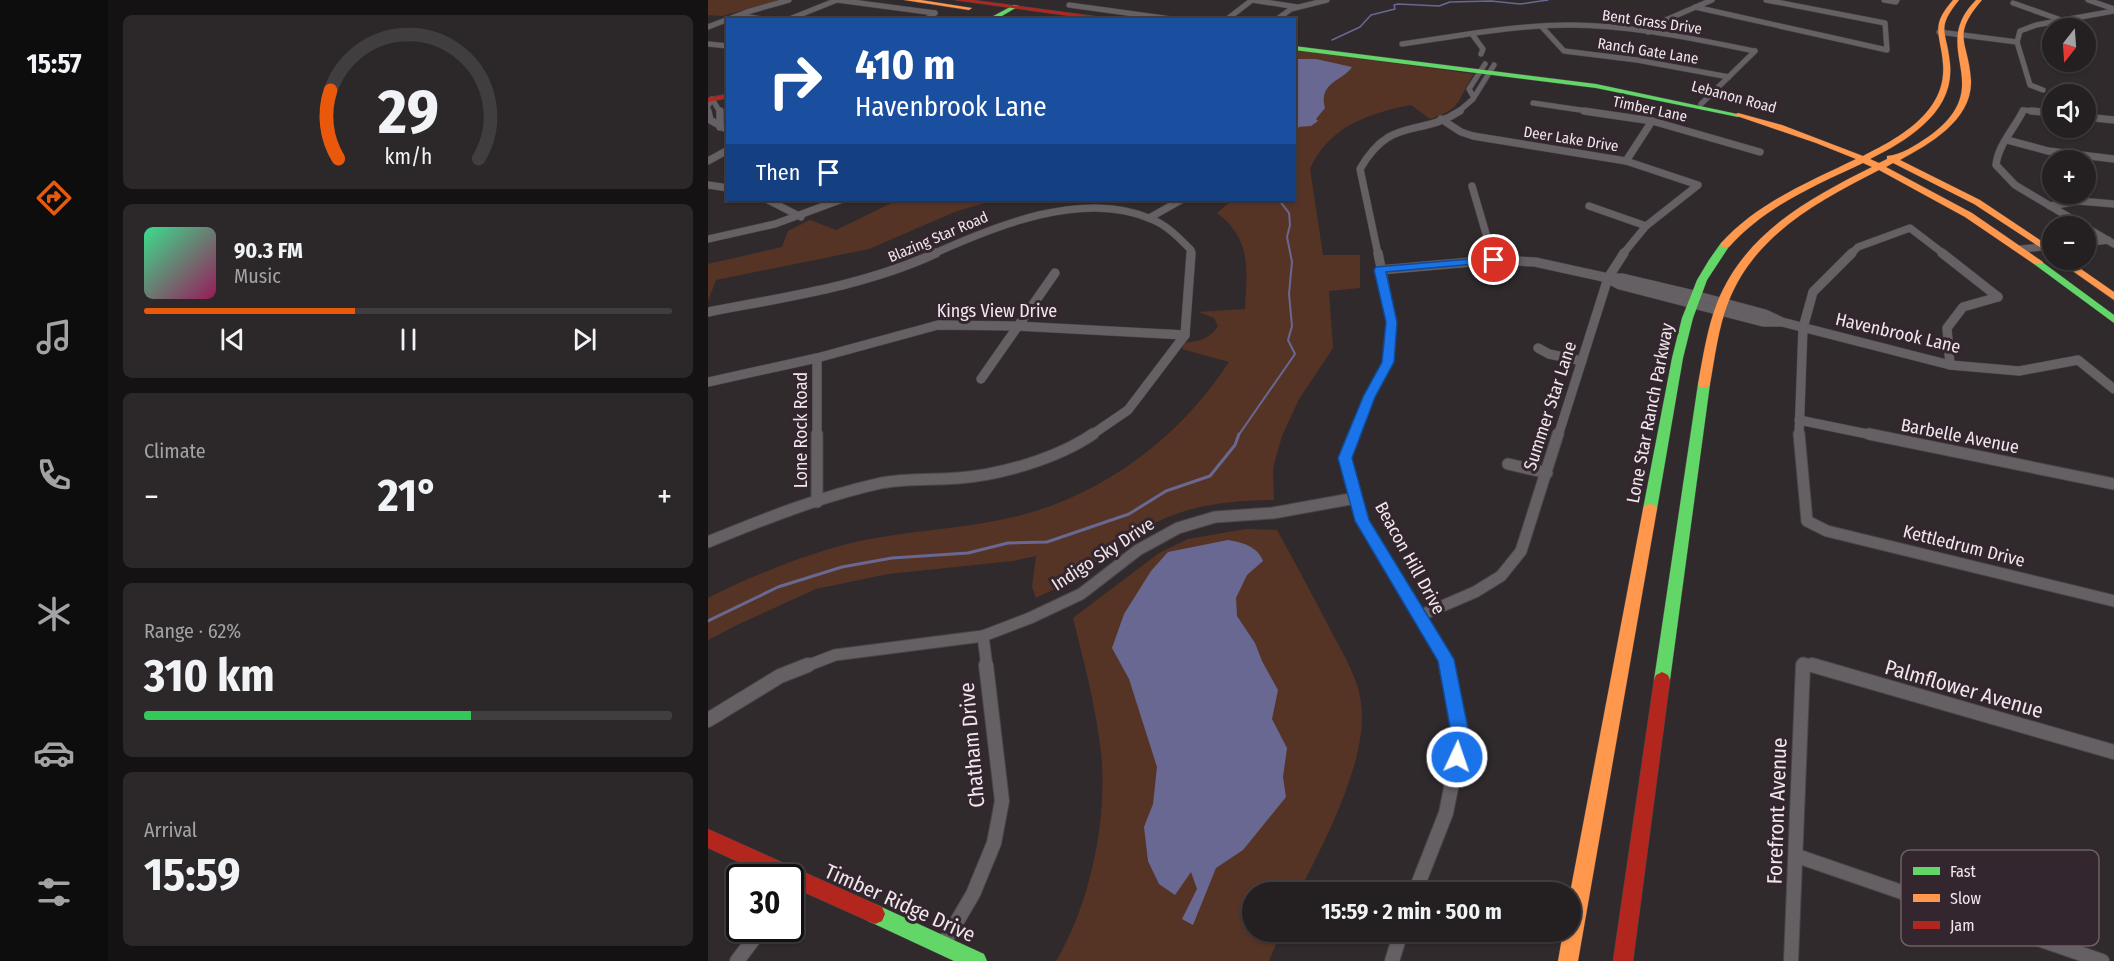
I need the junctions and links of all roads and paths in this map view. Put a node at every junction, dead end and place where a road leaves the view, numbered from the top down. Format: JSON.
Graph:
{"nodes":[{"id":1,"x":789,"y":0,"type":"edge"},
{"id":2,"x":907,"y":0,"type":"edge"},
{"id":3,"x":958,"y":0,"type":"edge"},
{"id":4,"x":1027,"y":0,"type":"edge"},
{"id":5,"x":1075,"y":0,"type":"edge"},
{"id":6,"x":1252,"y":0,"type":"edge"},
{"id":7,"x":1327,"y":0,"type":"edge"},
{"id":8,"x":1712,"y":0,"type":"edge"},
{"id":9,"x":1766,"y":0,"type":"edge"},
{"id":10,"x":1884,"y":0,"type":"edge"},
{"id":11,"x":1956,"y":0,"type":"edge"},
{"id":12,"x":1978,"y":0,"type":"edge"},
{"id":13,"x":2088,"y":0,"type":"edge"},
{"id":14,"x":833,"y":1,"type":"edge"},
{"id":15,"x":1897,"y":1,"type":"edge"},
{"id":16,"x":2013,"y":3,"type":"dead end"},
{"id":17,"x":1297,"y":7,"type":"junction"},
{"id":18,"x":1695,"y":8,"type":"junction"},
{"id":19,"x":1002,"y":9,"type":"edge"},
{"id":20,"x":2114,"y":10,"type":"edge"},
{"id":21,"x":737,"y":15,"type":"junction"},
{"id":22,"x":730,"y":18,"type":"edge"},
{"id":23,"x":757,"y":18,"type":"edge"},
{"id":24,"x":792,"y":18,"type":"edge"},
{"id":25,"x":928,"y":18,"type":"edge"},
{"id":26,"x":980,"y":18,"type":"edge"},
{"id":27,"x":1052,"y":18,"type":"edge"},
{"id":28,"x":1106,"y":18,"type":"edge"},
{"id":29,"x":1163,"y":18,"type":"edge"},
{"id":30,"x":1229,"y":18,"type":"edge"},
{"id":31,"x":1278,"y":18,"type":"edge"},
{"id":32,"x":2056,"y":18,"type":"edge"},
{"id":33,"x":2072,"y":18,"type":"edge"},
{"id":34,"x":726,"y":20,"type":"edge"},
{"id":35,"x":2042,"y":24,"type":"edge"},
{"id":36,"x":708,"y":27,"type":"edge"},
{"id":37,"x":1542,"y":27,"type":"junction"},
{"id":38,"x":1648,"y":32,"type":"junction"},
{"id":39,"x":1939,"y":32,"type":"junction"},
{"id":40,"x":1472,"y":34,"type":"junction"},
{"id":41,"x":1959,"y":34,"type":"junction"},
{"id":42,"x":1296,"y":41,"type":"edge"},
{"id":43,"x":2017,"y":42,"type":"junction"},
{"id":44,"x":708,"y":44,"type":"edge"},
{"id":45,"x":1402,"y":44,"type":"dead end"},
{"id":46,"x":726,"y":46,"type":"edge"},
{"id":47,"x":1296,"y":48,"type":"edge"},
{"id":48,"x":1486,"y":65,"type":"junction"},
{"id":49,"x":1729,"y":77,"type":"junction"},
{"id":50,"x":1947,"y":81,"type":"junction"},
{"id":51,"x":1968,"y":85,"type":"junction"},
{"id":52,"x":2042,"y":90,"type":"edge"},
{"id":53,"x":1473,"y":96,"type":"junction"},
{"id":54,"x":1705,"y":100,"type":"junction"},
{"id":55,"x":715,"y":103,"type":"edge"},
{"id":56,"x":1533,"y":103,"type":"dead end"},
{"id":57,"x":1937,"y":103,"type":"junction"},
{"id":58,"x":1960,"y":108,"type":"junction"},
{"id":59,"x":2042,"y":112,"type":"edge"},
{"id":60,"x":2096,"y":118,"type":"edge"},
{"id":61,"x":1441,"y":119,"type":"junction"},
{"id":62,"x":2114,"y":120,"type":"edge"},
{"id":63,"x":1652,"y":121,"type":"junction"},
{"id":64,"x":720,"y":128,"type":"junction"},
{"id":65,"x":726,"y":130,"type":"edge"},
{"id":66,"x":2007,"y":140,"type":"junction"},
{"id":67,"x":726,"y":151,"type":"edge"},
{"id":68,"x":1760,"y":152,"type":"dead end"},
{"id":69,"x":1869,"y":154,"type":"junction"},
{"id":70,"x":2114,"y":159,"type":"edge"},
{"id":71,"x":708,"y":161,"type":"edge"},
{"id":72,"x":1626,"y":161,"type":"junction"},
{"id":73,"x":1887,"y":162,"type":"junction"},
{"id":74,"x":708,"y":185,"type":"edge"},
{"id":75,"x":1698,"y":185,"type":"joint"},
{"id":76,"x":1472,"y":186,"type":"dead end"},
{"id":77,"x":726,"y":188,"type":"edge"},
{"id":78,"x":770,"y":201,"type":"edge"},
{"id":79,"x":838,"y":201,"type":"edge"},
{"id":80,"x":1179,"y":201,"type":"edge"},
{"id":81,"x":2114,"y":204,"type":"edge"},
{"id":82,"x":1589,"y":206,"type":"dead end"},
{"id":83,"x":2050,"y":206,"type":"junction"},
{"id":84,"x":1151,"y":217,"type":"junction"},
{"id":85,"x":801,"y":218,"type":"junction"},
{"id":86,"x":1646,"y":226,"type":"junction"},
{"id":87,"x":2097,"y":233,"type":"joint"},
{"id":88,"x":708,"y":239,"type":"edge"},
{"id":89,"x":2042,"y":241,"type":"edge"},
{"id":90,"x":2111,"y":242,"type":"edge"},
{"id":91,"x":2096,"y":243,"type":"edge"},
{"id":92,"x":2042,"y":247,"type":"edge"},
{"id":93,"x":2021,"y":249,"type":"junction"},
{"id":94,"x":1494,"y":260,"type":"junction"},
{"id":95,"x":1380,"y":270,"type":"junction"},
{"id":96,"x":2076,"y":270,"type":"edge"},
{"id":97,"x":1055,"y":273,"type":"dead end"},
{"id":98,"x":1608,"y":278,"type":"junction"},
{"id":99,"x":2114,"y":297,"type":"edge"},
{"id":100,"x":1692,"y":299,"type":"junction"},
{"id":101,"x":1720,"y":306,"type":"junction"},
{"id":102,"x":708,"y":312,"type":"edge"},
{"id":103,"x":2114,"y":320,"type":"edge"},
{"id":104,"x":1016,"y":326,"type":"junction"},
{"id":105,"x":1803,"y":328,"type":"junction"},
{"id":106,"x":1185,"y":335,"type":"junction"},
{"id":107,"x":1538,"y":348,"type":"dead end"},
{"id":108,"x":817,"y":358,"type":"junction"},
{"id":109,"x":1582,"y":362,"type":"junction"},
{"id":110,"x":1950,"y":365,"type":"junction"},
{"id":111,"x":981,"y":379,"type":"dead end"},
{"id":112,"x":708,"y":382,"type":"edge"},
{"id":113,"x":2114,"y":390,"type":"edge"},
{"id":114,"x":1799,"y":420,"type":"junction"},
{"id":115,"x":1508,"y":464,"type":"dead end"},
{"id":116,"x":1547,"y":472,"type":"junction"},
{"id":117,"x":2114,"y":484,"type":"edge"},
{"id":118,"x":1356,"y":498,"type":"junction"},
{"id":119,"x":817,"y":502,"type":"junction"},
{"id":120,"x":708,"y":542,"type":"edge"},
{"id":121,"x":2114,"y":601,"type":"edge"},
{"id":122,"x":1419,"y":616,"type":"junction"},
{"id":123,"x":983,"y":636,"type":"junction"},
{"id":124,"x":1803,"y":663,"type":"joint"},
{"id":125,"x":708,"y":720,"type":"edge"},
{"id":126,"x":2114,"y":752,"type":"edge"},
{"id":127,"x":708,"y":838,"type":"edge"},
{"id":128,"x":1797,"y":856,"type":"junction"},
{"id":129,"x":755,"y":864,"type":"edge"},
{"id":130,"x":1419,"y":882,"type":"edge"},
{"id":131,"x":804,"y":890,"type":"edge"},
{"id":132,"x":1901,"y":892,"type":"edge"},
{"id":133,"x":751,"y":942,"type":"edge"},
{"id":134,"x":1398,"y":942,"type":"edge"},
{"id":135,"x":943,"y":945,"type":"junction"},
{"id":136,"x":2058,"y":946,"type":"edge"},
{"id":137,"x":737,"y":961,"type":"edge"},
{"id":138,"x":977,"y":961,"type":"edge"},
{"id":139,"x":1392,"y":961,"type":"edge"},
{"id":140,"x":1568,"y":961,"type":"edge"},
{"id":141,"x":1623,"y":961,"type":"edge"},
{"id":142,"x":1791,"y":961,"type":"edge"},
{"id":143,"x":2102,"y":961,"type":"edge"}],
"edges":[{"from":1,"to":21,"type":"street"},
{"from":2,"to":19,"type":"main road"},
{"from":3,"to":19,"type":"main road"},
{"from":4,"to":19,"type":"main road"},
{"from":5,"to":29,"type":"street"},
{"from":6,"to":17,"type":"street"},
{"from":6,"to":30,"type":"street"},
{"from":7,"to":17,"type":"street"},
{"from":8,"to":18,"type":"street"},
{"from":9,"to":18,"type":"street"},
{"from":10,"to":15,"type":"street"},
{"from":11,"to":39,"type":"main road"},
{"from":12,"to":41,"type":"main road"},
{"from":13,"to":20,"type":"street"},
{"from":14,"to":24,"type":"street"},
{"from":14,"to":25,"type":"street"},
{"from":16,"to":32,"type":"street"},
{"from":17,"to":31,"type":"street"},
{"from":18,"to":38,"type":"street"},
{"from":19,"to":26,"type":"main road"},
{"from":19,"to":27,"type":"main road"},
{"from":19,"to":28,"type":"main road"},
{"from":20,"to":33,"type":"street"},
{"from":21,"to":22,"type":"street"},
{"from":21,"to":23,"type":"street"},
{"from":34,"to":36,"type":"street"},
{"from":35,"to":43,"type":"street"},
{"from":37,"to":38,"type":"street","name":"Bent Grass Drive"},
{"from":37,"to":40,"type":"street","name":"Bent Grass Drive"},
{"from":37,"to":49,"type":"street","name":"Ranch Gate Lane"},
{"from":38,"to":49,"type":"street","name":"Bent Grass Drive"},
{"from":39,"to":41,"type":"street"},
{"from":39,"to":50,"type":"main road"},
{"from":40,"to":45,"type":"street","name":"Bent Grass Drive"},
{"from":40,"to":48,"type":"street"},
{"from":41,"to":43,"type":"street"},
{"from":41,"to":51,"type":"main road"},
{"from":42,"to":48,"type":"main road","name":"Lebanon Road"},
{"from":43,"to":52,"type":"street"},
{"from":44,"to":46,"type":"street"},
{"from":47,"to":48,"type":"main road","name":"Lebanon Road"},
{"from":48,"to":53,"type":"street","name":"Beacon Hill Drive"},
{"from":48,"to":53,"type":"street"},
{"from":48,"to":54,"type":"main road","name":"Lebanon Road"},
{"from":49,"to":54,"type":"street"},
{"from":50,"to":51,"type":"main road"},
{"from":50,"to":57,"type":"main road","name":"Lone Star Ranch Parkway"},
{"from":51,"to":58,"type":"main road"},
{"from":53,"to":61,"type":"street","name":"Beacon Hill Drive"},
{"from":54,"to":69,"type":"main road","name":"Lebanon Road"},
{"from":55,"to":64,"type":"street"},
{"from":55,"to":64,"type":"street"},
{"from":56,"to":63,"type":"street","name":"Timber Lane"},
{"from":57,"to":58,"type":"main road"},
{"from":57,"to":69,"type":"main road","name":"Lone Star Ranch Parkway"},
{"from":58,"to":73,"type":"main road"},
{"from":59,"to":66,"type":"street"},
{"from":60,"to":62,"type":"street"},
{"from":61,"to":72,"type":"street","name":"Deer Lake Drive"},
{"from":61,"to":95,"type":"street","name":"Beacon Hill Drive"},
{"from":63,"to":68,"type":"street","name":"Timber Lane"},
{"from":63,"to":72,"type":"street"},
{"from":64,"to":65,"type":"street"},
{"from":66,"to":70,"type":"street"},
{"from":66,"to":83,"type":"street"},
{"from":67,"to":71,"type":"street"},
{"from":69,"to":73,"type":"main road","name":"Lebanon Road"},
{"from":69,"to":100,"type":"main road","name":"Lone Star Ranch Parkway"},
{"from":72,"to":75,"type":"street","name":"Deer Lake Drive"},
{"from":73,"to":89,"type":"main road","name":"Lebanon Road"},
{"from":73,"to":93,"type":"main road","name":"Lebanon Road"},
{"from":73,"to":101,"type":"main road"},
{"from":74,"to":77,"type":"street"},
{"from":75,"to":86,"type":"street","name":"Summer Star Lane"},
{"from":76,"to":94,"type":"street"},
{"from":78,"to":85,"type":"street"},
{"from":79,"to":85,"type":"street"},
{"from":80,"to":84,"type":"street"},
{"from":81,"to":83,"type":"street"},
{"from":82,"to":86,"type":"street"},
{"from":83,"to":87,"type":"street"},
{"from":84,"to":102,"type":"street","name":"Blazing Star Road"},
{"from":84,"to":106,"type":"street","name":"Blazing Star Road"},
{"from":85,"to":88,"type":"street"},
{"from":86,"to":98,"type":"street","name":"Summer Star Lane"},
{"from":87,"to":90,"type":"street"},
{"from":90,"to":91,"type":"street"},
{"from":92,"to":93,"type":"street"},
{"from":93,"to":103,"type":"main road","name":"Lebanon Road"},
{"from":94,"to":95,"type":"street","name":"Havenbrook Lane"},
{"from":94,"to":98,"type":"street","name":"Havenbrook Lane"},
{"from":95,"to":118,"type":"street","name":"Beacon Hill Drive"},
{"from":96,"to":99,"type":"main road"},
{"from":97,"to":104,"type":"street"},
{"from":98,"to":100,"type":"street","name":"Havenbrook Lane"},
{"from":98,"to":109,"type":"street","name":"Summer Star Lane"},
{"from":100,"to":101,"type":"street","name":"Havenbrook Lane"},
{"from":100,"to":140,"type":"main road","name":"Lone Star Ranch Parkway"},
{"from":101,"to":105,"type":"street","name":"Havenbrook Lane"},
{"from":101,"to":141,"type":"main road"},
{"from":104,"to":106,"type":"street","name":"Kings View Drive"},
{"from":104,"to":108,"type":"street","name":"Kings View Drive"},
{"from":104,"to":111,"type":"street"},
{"from":105,"to":110,"type":"street","name":"Havenbrook Lane"},
{"from":105,"to":110,"type":"street"},
{"from":105,"to":114,"type":"street"},
{"from":106,"to":119,"type":"street"},
{"from":107,"to":109,"type":"street"},
{"from":108,"to":112,"type":"street","name":"Kings View Drive"},
{"from":108,"to":119,"type":"street","name":"Lone Rock Road"},
{"from":109,"to":116,"type":"street","name":"Summer Star Lane"},
{"from":110,"to":113,"type":"street","name":"Havenbrook Lane"},
{"from":114,"to":117,"type":"street","name":"Barbelle Avenue"},
{"from":114,"to":121,"type":"street","name":"Kettledrum Drive"},
{"from":115,"to":116,"type":"street"},
{"from":116,"to":122,"type":"street","name":"Summer Star Lane"},
{"from":118,"to":122,"type":"street","name":"Beacon Hill Drive"},
{"from":118,"to":123,"type":"street","name":"Indigo Sky Drive"},
{"from":119,"to":120,"type":"street"},
{"from":122,"to":130,"type":"street","name":"Beacon Hill Drive"},
{"from":123,"to":125,"type":"street","name":"Indigo Sky Drive"},
{"from":123,"to":135,"type":"street","name":"Chatham Drive"},
{"from":124,"to":126,"type":"street","name":"Palmflower Avenue"},
{"from":124,"to":128,"type":"street","name":"Forefront Avenue"},
{"from":127,"to":129,"type":"main road","name":"Timber Ridge Drive"},
{"from":128,"to":132,"type":"street"},
{"from":128,"to":142,"type":"street","name":"Forefront Avenue"},
{"from":131,"to":135,"type":"main road","name":"Timber Ridge Drive"},
{"from":133,"to":137,"type":"street"},
{"from":134,"to":139,"type":"street"},
{"from":135,"to":138,"type":"main road","name":"Timber Ridge Drive"},
{"from":136,"to":143,"type":"street"}]}
